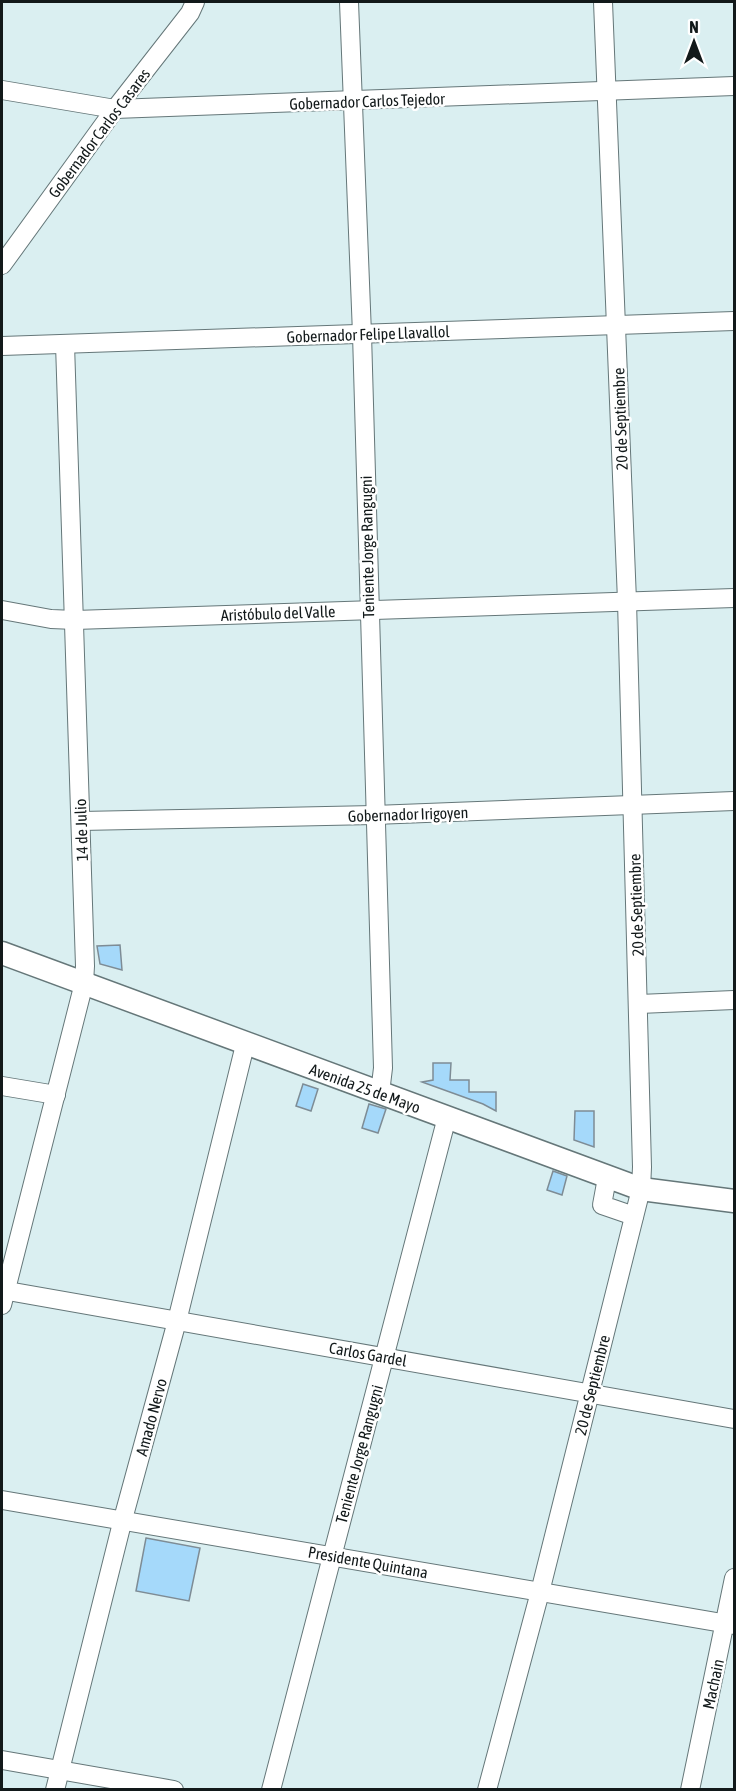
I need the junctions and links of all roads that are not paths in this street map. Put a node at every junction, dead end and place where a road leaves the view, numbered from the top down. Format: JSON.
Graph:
{"nodes":[{"id":1,"x":195,"y":2,"type":"edge"},
{"id":2,"x":349,"y":2,"type":"edge"},
{"id":3,"x":603,"y":2,"type":"edge"},
{"id":4,"x":735,"y":86,"type":"edge"},
{"id":5,"x":2,"y":90,"type":"edge"},
{"id":6,"x":607,"y":91,"type":"junction"},
{"id":7,"x":353,"y":102,"type":"junction"},
{"id":8,"x":115,"y":110,"type":"junction"},
{"id":9,"x":2,"y":265,"type":"edge"},
{"id":10,"x":735,"y":321,"type":"edge"},
{"id":11,"x":616,"y":326,"type":"junction"},
{"id":12,"x":362,"y":334,"type":"junction"},
{"id":13,"x":65,"y":344,"type":"junction"},
{"id":14,"x":2,"y":346,"type":"edge"},
{"id":15,"x":735,"y":598,"type":"edge"},
{"id":16,"x":627,"y":601,"type":"junction"},
{"id":17,"x":369,"y":609,"type":"junction"},
{"id":18,"x":2,"y":610,"type":"edge"},
{"id":19,"x":75,"y":620,"type":"junction"},
{"id":20,"x":735,"y":801,"type":"edge"},
{"id":21,"x":632,"y":805,"type":"junction"},
{"id":22,"x":375,"y":815,"type":"junction"},
{"id":23,"x":81,"y":821,"type":"junction"},
{"id":24,"x":2,"y":953,"type":"edge"},
{"id":25,"x":84,"y":983,"type":"junction"},
{"id":26,"x":735,"y":1000,"type":"edge"},
{"id":27,"x":639,"y":1004,"type":"junction"},
{"id":28,"x":244,"y":1045,"type":"junction"},
{"id":29,"x":2,"y":1086,"type":"edge"},
{"id":30,"x":380,"y":1093,"type":"junction"},
{"id":31,"x":56,"y":1095,"type":"junction"},
{"id":32,"x":447,"y":1118,"type":"junction"},
{"id":33,"x":607,"y":1178,"type":"junction"},
{"id":34,"x":641,"y":1189,"type":"junction"},
{"id":35,"x":735,"y":1201,"type":"edge"},
{"id":36,"x":634,"y":1216,"type":"junction"},
{"id":37,"x":3,"y":1295,"type":"edge"},
{"id":38,"x":177,"y":1321,"type":"junction"},
{"id":39,"x":385,"y":1358,"type":"junction"},
{"id":40,"x":590,"y":1393,"type":"junction"},
{"id":41,"x":735,"y":1419,"type":"edge"},
{"id":42,"x":2,"y":1500,"type":"edge"},
{"id":43,"x":123,"y":1519,"type":"junction"},
{"id":44,"x":332,"y":1556,"type":"junction"},
{"id":45,"x":735,"y":1578,"type":"edge"},
{"id":46,"x":540,"y":1592,"type":"junction"},
{"id":47,"x":730,"y":1624,"type":"edge"},
{"id":48,"x":2,"y":1760,"type":"edge"},
{"id":49,"x":61,"y":1770,"type":"junction"},
{"id":50,"x":55,"y":1790,"type":"edge"},
{"id":51,"x":174,"y":1790,"type":"edge"},
{"id":52,"x":271,"y":1790,"type":"edge"},
{"id":53,"x":487,"y":1790,"type":"edge"},
{"id":54,"x":690,"y":1790,"type":"edge"}],
"edges":[{"from":1,"to":8,"type":"street","name":"Gobernador Carlos Casares"},
{"from":2,"to":7,"type":"street","name":"Teniente Jorge Rangugni"},
{"from":3,"to":6,"type":"street","name":"20 de Septiembre"},
{"from":4,"to":6,"type":"street","name":"Gobernador Carlos Tejedor"},
{"from":5,"to":8,"type":"street","name":"Gobernador Carlos Tejedor"},
{"from":6,"to":7,"type":"street","name":"Gobernador Carlos Tejedor"},
{"from":6,"to":11,"type":"street","name":"20 de Septiembre"},
{"from":7,"to":8,"type":"street","name":"Gobernador Carlos Tejedor"},
{"from":7,"to":12,"type":"street","name":"Teniente Jorge Rangugni"},
{"from":8,"to":9,"type":"street","name":"Gobernador Carlos Casares"},
{"from":10,"to":11,"type":"street","name":"Gobernador Felipe Llavallol"},
{"from":11,"to":12,"type":"street","name":"Gobernador Felipe Llavallol"},
{"from":11,"to":16,"type":"street","name":"20 de Septiembre"},
{"from":12,"to":13,"type":"street","name":"Gobernador Felipe Llavallol"},
{"from":12,"to":17,"type":"street","name":"Teniente Jorge Rangugni"},
{"from":13,"to":14,"type":"street","name":"Gobernador Felipe Llavallol"},
{"from":13,"to":19,"type":"street","name":"14 de Julio"},
{"from":15,"to":16,"type":"street","name":"Aristóbulo del Valle"},
{"from":16,"to":17,"type":"street","name":"Aristóbulo del Valle"},
{"from":16,"to":21,"type":"street","name":"20 de Septiembre"},
{"from":17,"to":19,"type":"street","name":"Aristóbulo del Valle"},
{"from":17,"to":22,"type":"street","name":"Teniente Jorge Rangugni"},
{"from":18,"to":19,"type":"street","name":"Aristóbulo del Valle"},
{"from":19,"to":23,"type":"street","name":"14 de Julio"},
{"from":20,"to":21,"type":"street","name":"Gobernador Irigoyen"},
{"from":21,"to":22,"type":"street","name":"Gobernador Irigoyen"},
{"from":21,"to":27,"type":"street","name":"20 de Septiembre"},
{"from":22,"to":23,"type":"street","name":"Gobernador Irigoyen"},
{"from":22,"to":30,"type":"street","name":"Teniente Jorge Rangugni"},
{"from":23,"to":25,"type":"street","name":"14 de Julio"},
{"from":24,"to":25,"type":"main road","name":"Avenida 25 de Mayo"},
{"from":25,"to":28,"type":"main road","name":"Avenida 25 de Mayo"},
{"from":25,"to":31,"type":"street","name":"14 de Julio"},
{"from":26,"to":27,"type":"street"},
{"from":27,"to":34,"type":"street","name":"20 de Septiembre"},
{"from":28,"to":30,"type":"main road","name":"Avenida 25 de Mayo"},
{"from":28,"to":38,"type":"street","name":"Amado Nervo"},
{"from":29,"to":31,"type":"street"},
{"from":30,"to":32,"type":"main road","name":"Avenida 25 de Mayo"},
{"from":31,"to":37,"type":"street","name":"14 de Julio"},
{"from":32,"to":33,"type":"main road","name":"Avenida 25 de Mayo"},
{"from":32,"to":39,"type":"street","name":"Teniente Jorge Rangugni"},
{"from":33,"to":34,"type":"main road","name":"Avenida 25 de Mayo"},
{"from":33,"to":36,"type":"street"},
{"from":34,"to":35,"type":"main road","name":"Avenida 25 de Mayo"},
{"from":34,"to":36,"type":"street","name":"20 de Septiembre"},
{"from":36,"to":40,"type":"street","name":"20 de Septiembre"},
{"from":37,"to":38,"type":"street","name":"Carlos Gardel"},
{"from":38,"to":39,"type":"street","name":"Carlos Gardel"},
{"from":38,"to":43,"type":"street","name":"Amado Nervo"},
{"from":39,"to":40,"type":"street","name":"Carlos Gardel"},
{"from":39,"to":44,"type":"street","name":"Teniente Jorge Rangugni"},
{"from":40,"to":41,"type":"street","name":"Carlos Gardel"},
{"from":40,"to":46,"type":"street","name":"20 de Septiembre"},
{"from":42,"to":43,"type":"street","name":"Presidente Quintana"},
{"from":43,"to":44,"type":"street","name":"Presidente Quintana"},
{"from":43,"to":49,"type":"street","name":"Amado Nervo"},
{"from":44,"to":46,"type":"street","name":"Presidente Quintana"},
{"from":44,"to":52,"type":"street","name":"Teniente Jorge Rangugni"},
{"from":45,"to":47,"type":"street","name":"Machain"},
{"from":46,"to":47,"type":"street","name":"Presidente Quintana"},
{"from":46,"to":53,"type":"street","name":"20 de Septiembre"},
{"from":47,"to":54,"type":"street","name":"Machain"},
{"from":48,"to":49,"type":"street"},
{"from":49,"to":50,"type":"street","name":"Amado Nervo"},
{"from":49,"to":51,"type":"street"}]}
